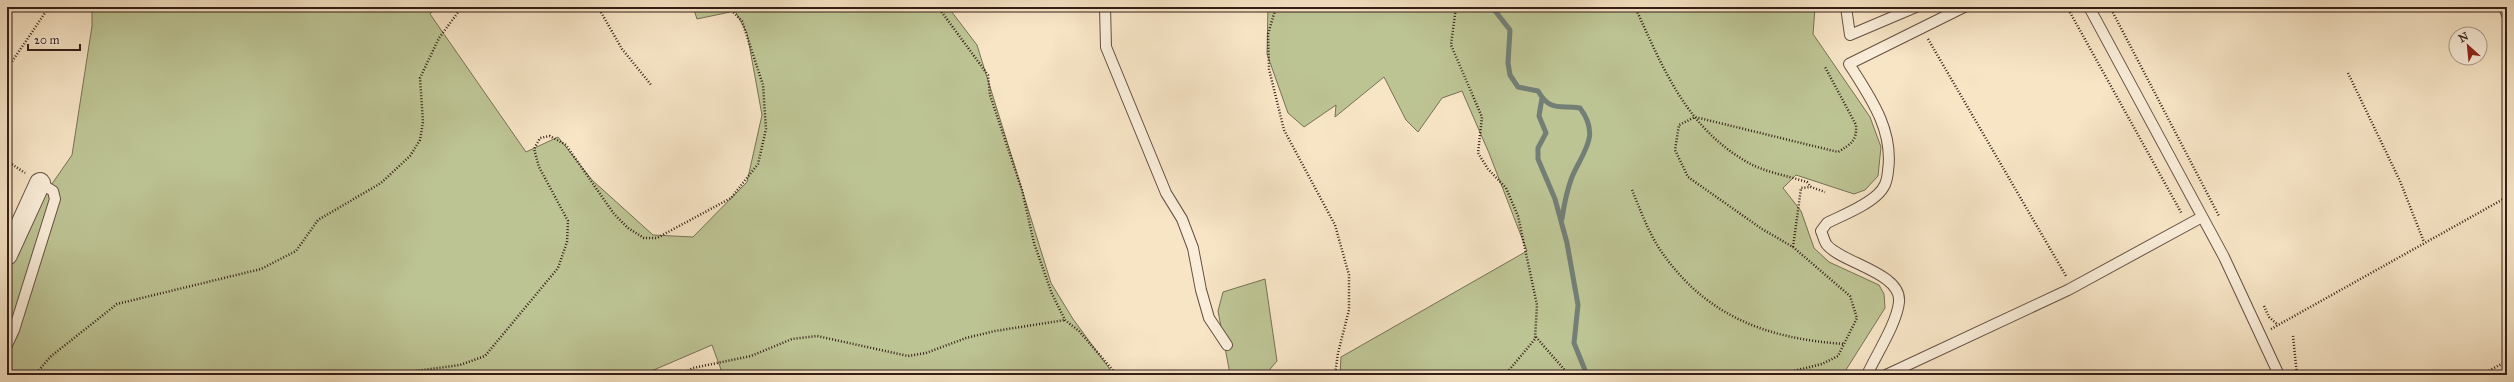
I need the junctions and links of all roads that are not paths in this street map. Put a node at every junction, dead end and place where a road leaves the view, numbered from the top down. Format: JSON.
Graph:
{"nodes":[{"id":1,"x":1105,"y":7,"type":"edge"},
{"id":2,"x":1846,"y":7,"type":"edge"},
{"id":3,"x":1916,"y":7,"type":"edge"},
{"id":4,"x":1964,"y":7,"type":"edge"},
{"id":5,"x":2089,"y":7,"type":"edge"},
{"id":6,"x":2504,"y":7,"type":"edge"},
{"id":7,"x":2507,"y":15,"type":"edge"},
{"id":8,"x":40,"y":183,"type":"joint"},
{"id":9,"x":2202,"y":217,"type":"junction"},
{"id":10,"x":7,"y":255,"type":"edge"},
{"id":11,"x":7,"y":345,"type":"edge"},
{"id":12,"x":1227,"y":345,"type":"dead end"},
{"id":13,"x":1867,"y":375,"type":"edge"},
{"id":14,"x":1886,"y":375,"type":"edge"},
{"id":15,"x":2279,"y":375,"type":"edge"}],
"edges":[{"from":1,"to":12,"type":"lane"},
{"from":2,"to":3,"type":"lane"},
{"from":4,"to":13,"type":"lane"},
{"from":5,"to":9,"type":"lane"},
{"from":6,"to":7,"type":"lane"},
{"from":8,"to":10,"type":"street"},
{"from":8,"to":11,"type":"lane"},
{"from":9,"to":14,"type":"lane"},
{"from":9,"to":15,"type":"lane"}]}
